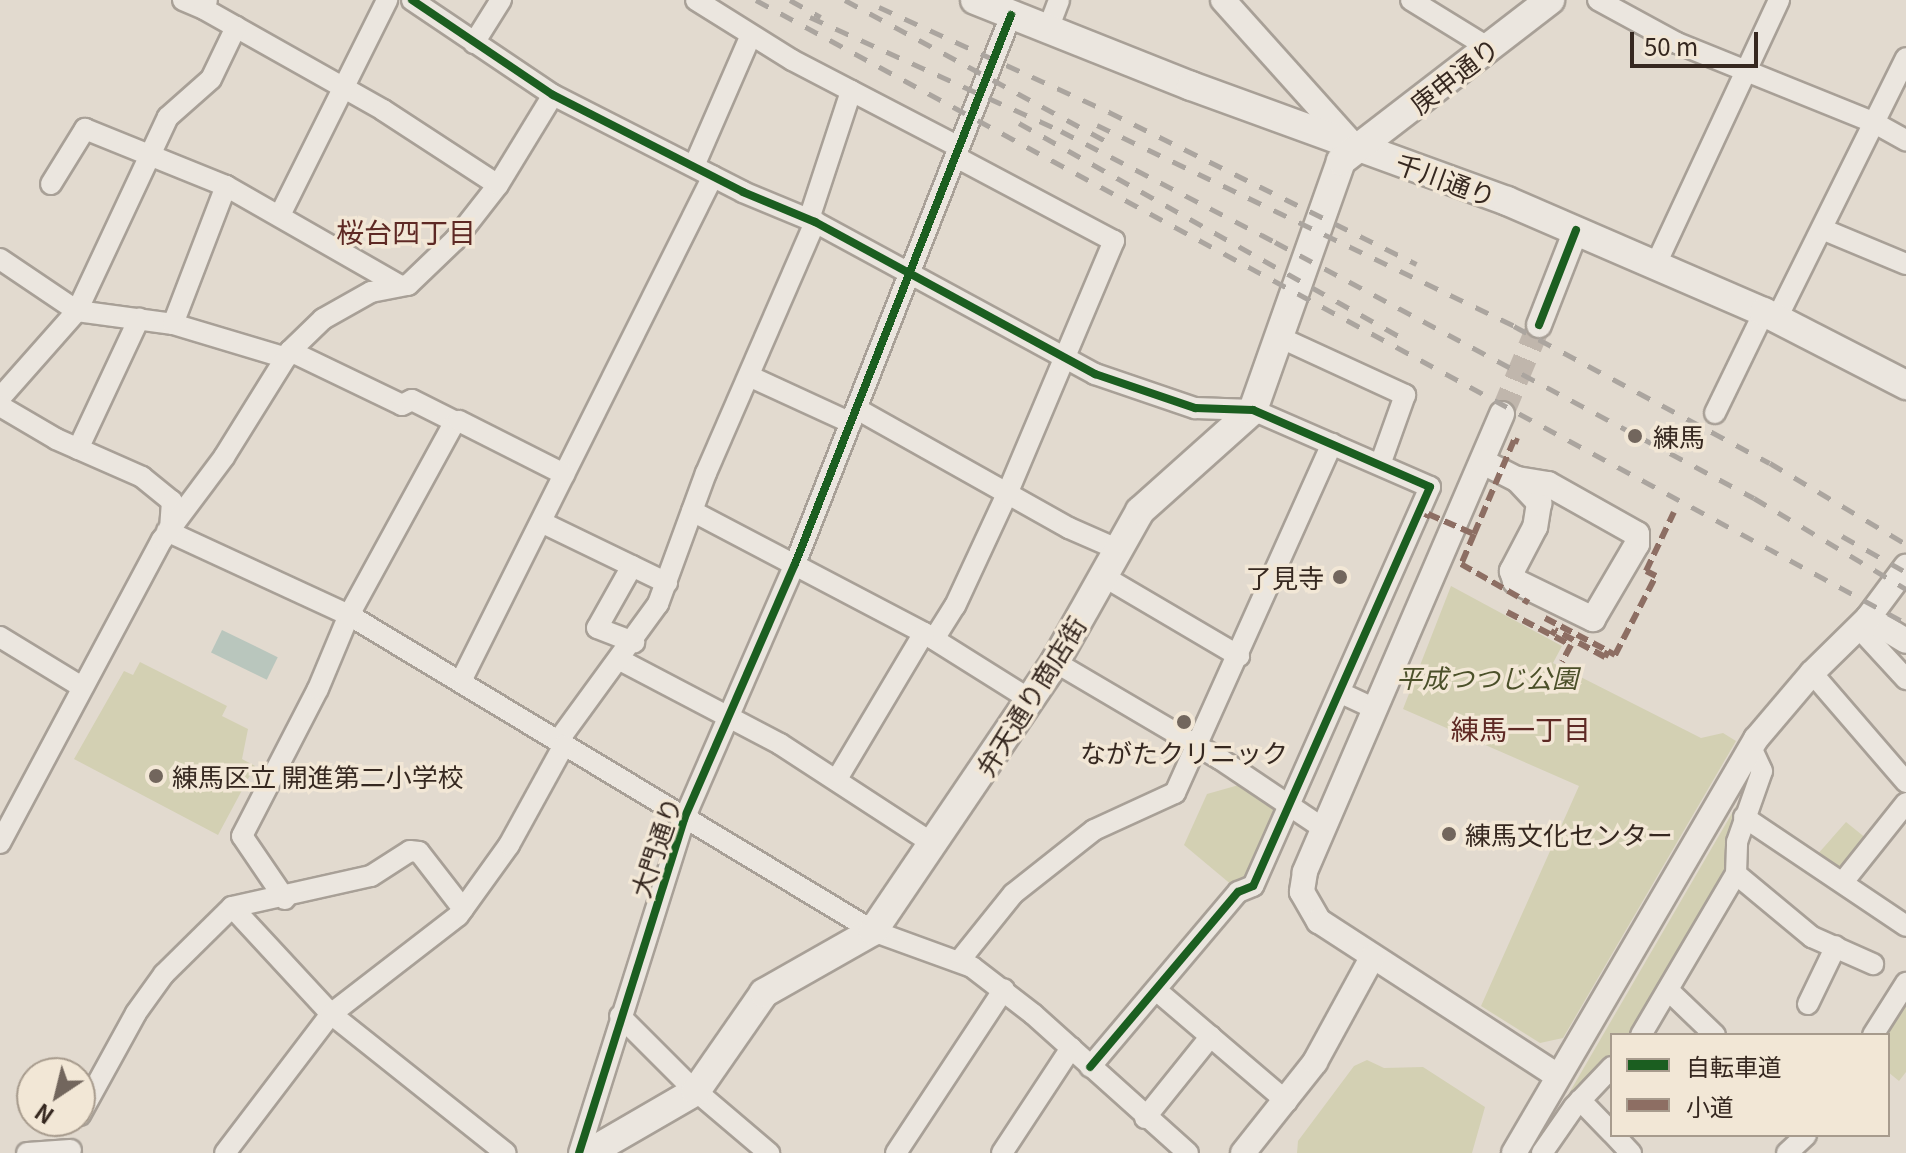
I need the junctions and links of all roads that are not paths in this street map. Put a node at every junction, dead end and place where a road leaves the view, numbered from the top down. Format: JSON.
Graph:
{"nodes":[{"id":1,"x":183,"y":0,"type":"edge"},
{"id":2,"x":387,"y":0,"type":"edge"},
{"id":3,"x":412,"y":0,"type":"edge"},
{"id":4,"x":501,"y":0,"type":"edge"},
{"id":5,"x":696,"y":0,"type":"edge"},
{"id":6,"x":975,"y":0,"type":"edge"},
{"id":7,"x":1059,"y":0,"type":"edge"},
{"id":8,"x":1411,"y":0,"type":"edge"},
{"id":9,"x":1550,"y":0,"type":"edge"},
{"id":10,"x":1598,"y":0,"type":"edge"},
{"id":11,"x":1779,"y":0,"type":"edge"},
{"id":12,"x":206,"y":4,"type":"edge"},
{"id":13,"x":1233,"y":4,"type":"edge"},
{"id":14,"x":1011,"y":15,"type":"junction"},
{"id":15,"x":236,"y":27,"type":"junction"},
{"id":16,"x":1048,"y":29,"type":"junction"},
{"id":17,"x":750,"y":37,"type":"junction"},
{"id":18,"x":474,"y":43,"type":"junction"},
{"id":19,"x":1489,"y":48,"type":"junction"},
{"id":20,"x":1906,"y":58,"type":"edge"},
{"id":21,"x":1745,"y":72,"type":"junction"},
{"id":22,"x":342,"y":85,"type":"junction"},
{"id":23,"x":851,"y":91,"type":"junction"},
{"id":24,"x":553,"y":95,"type":"junction"},
{"id":25,"x":1873,"y":122,"type":"junction"},
{"id":26,"x":1906,"y":140,"type":"edge"},
{"id":27,"x":1356,"y":147,"type":"junction"},
{"id":28,"x":958,"y":152,"type":"junction"},
{"id":29,"x":153,"y":154,"type":"junction"},
{"id":30,"x":694,"y":166,"type":"junction"},
{"id":31,"x":713,"y":176,"type":"junction"},
{"id":32,"x":51,"y":184,"type":"dead end"},
{"id":33,"x":498,"y":185,"type":"junction"},
{"id":34,"x":226,"y":186,"type":"junction"},
{"id":35,"x":281,"y":213,"type":"junction"},
{"id":36,"x":812,"y":220,"type":"junction"},
{"id":37,"x":1822,"y":229,"type":"junction"},
{"id":38,"x":1576,"y":230,"type":"junction"},
{"id":39,"x":0,"y":259,"type":"edge"},
{"id":40,"x":1656,"y":264,"type":"junction"},
{"id":41,"x":1906,"y":264,"type":"edge"},
{"id":42,"x":912,"y":275,"type":"junction"},
{"id":43,"x":399,"y":285,"type":"junction"},
{"id":44,"x":77,"y":311,"type":"junction"},
{"id":45,"x":1770,"y":315,"type":"junction"},
{"id":46,"x":139,"y":319,"type":"junction"},
{"id":47,"x":173,"y":324,"type":"junction"},
{"id":48,"x":1539,"y":325,"type":"tunnel mouth"},
{"id":49,"x":1279,"y":337,"type":"junction"},
{"id":50,"x":288,"y":354,"type":"junction"},
{"id":51,"x":1064,"y":357,"type":"junction"},
{"id":52,"x":749,"y":376,"type":"junction"},
{"id":53,"x":1906,"y":385,"type":"edge"},
{"id":54,"x":0,"y":398,"type":"edge"},
{"id":55,"x":0,"y":406,"type":"edge"},
{"id":56,"x":1253,"y":410,"type":"junction"},
{"id":57,"x":1715,"y":413,"type":"dead end"},
{"id":58,"x":1502,"y":414,"type":"tunnel mouth"},
{"id":59,"x":854,"y":416,"type":"junction"},
{"id":60,"x":456,"y":422,"type":"junction"},
{"id":61,"x":1332,"y":444,"type":"junction"},
{"id":62,"x":78,"y":449,"type":"junction"},
{"id":63,"x":1483,"y":462,"type":"junction"},
{"id":64,"x":1380,"y":465,"type":"junction"},
{"id":65,"x":564,"y":474,"type":"junction"},
{"id":66,"x":1517,"y":479,"type":"junction"},
{"id":67,"x":1007,"y":494,"type":"junction"},
{"id":68,"x":692,"y":511,"type":"junction"},
{"id":69,"x":541,"y":522,"type":"junction"},
{"id":70,"x":168,"y":529,"type":"junction"},
{"id":71,"x":1117,"y":549,"type":"junction"},
{"id":72,"x":795,"y":564,"type":"junction"},
{"id":73,"x":632,"y":566,"type":"junction"},
{"id":74,"x":1906,"y":567,"type":"edge"},
{"id":75,"x":1103,"y":576,"type":"junction"},
{"id":76,"x":667,"y":583,"type":"junction"},
{"id":77,"x":349,"y":615,"type":"junction"},
{"id":78,"x":1863,"y":623,"type":"junction"},
{"id":79,"x":929,"y":636,"type":"junction"},
{"id":80,"x":0,"y":637,"type":"edge"},
{"id":81,"x":1906,"y":641,"type":"edge"},
{"id":82,"x":634,"y":642,"type":"junction"},
{"id":83,"x":1239,"y":656,"type":"junction"},
{"id":84,"x":622,"y":661,"type":"junction"},
{"id":85,"x":1055,"y":662,"type":"junction"},
{"id":86,"x":1812,"y":673,"type":"junction"},
{"id":87,"x":1906,"y":679,"type":"edge"},
{"id":88,"x":461,"y":681,"type":"junction"},
{"id":89,"x":82,"y":687,"type":"junction"},
{"id":90,"x":1341,"y":693,"type":"junction"},
{"id":91,"x":1031,"y":700,"type":"junction"},
{"id":92,"x":1376,"y":709,"type":"junction"},
{"id":93,"x":727,"y":716,"type":"junction"},
{"id":94,"x":561,"y":743,"type":"junction"},
{"id":95,"x":1196,"y":744,"type":"junction"},
{"id":96,"x":1751,"y":747,"type":"junction"},
{"id":97,"x":837,"y":779,"type":"junction"},
{"id":98,"x":1906,"y":782,"type":"edge"},
{"id":99,"x":1906,"y":803,"type":"edge"},
{"id":100,"x":1290,"y":806,"type":"junction"},
{"id":101,"x":1744,"y":817,"type":"junction"},
{"id":102,"x":684,"y":819,"type":"junction"},
{"id":103,"x":1324,"y":829,"type":"junction"},
{"id":104,"x":0,"y":843,"type":"edge"},
{"id":105,"x":932,"y":843,"type":"junction"},
{"id":106,"x":1736,"y":874,"type":"junction"},
{"id":107,"x":1843,"y":882,"type":"junction"},
{"id":108,"x":285,"y":899,"type":"junction"},
{"id":109,"x":232,"y":907,"type":"junction"},
{"id":110,"x":463,"y":909,"type":"junction"},
{"id":111,"x":1906,"y":926,"type":"edge"},
{"id":112,"x":873,"y":931,"type":"junction"},
{"id":113,"x":1836,"y":946,"type":"junction"},
{"id":114,"x":1372,"y":958,"type":"junction"},
{"id":115,"x":960,"y":960,"type":"junction"},
{"id":116,"x":1873,"y":964,"type":"dead end"},
{"id":117,"x":1906,"y":984,"type":"edge"},
{"id":118,"x":1004,"y":989,"type":"junction"},
{"id":119,"x":1156,"y":990,"type":"junction"},
{"id":120,"x":1668,"y":990,"type":"junction"},
{"id":121,"x":1808,"y":1004,"type":"dead end"},
{"id":122,"x":331,"y":1014,"type":"junction"},
{"id":123,"x":620,"y":1016,"type":"junction"},
{"id":124,"x":1642,"y":1033,"type":"edge"},
{"id":125,"x":1713,"y":1033,"type":"edge"},
{"id":126,"x":1874,"y":1033,"type":"edge"},
{"id":127,"x":1211,"y":1036,"type":"junction"},
{"id":128,"x":1071,"y":1048,"type":"junction"},
{"id":129,"x":1090,"y":1067,"type":"junction"},
{"id":130,"x":1610,"y":1069,"type":"edge"},
{"id":131,"x":1558,"y":1076,"type":"junction"},
{"id":132,"x":96,"y":1088,"type":"edge"},
{"id":133,"x":696,"y":1091,"type":"junction"},
{"id":134,"x":1580,"y":1100,"type":"junction"},
{"id":135,"x":1287,"y":1102,"type":"junction"},
{"id":136,"x":1145,"y":1118,"type":"junction"},
{"id":137,"x":1610,"y":1131,"type":"edge"},
{"id":138,"x":1616,"y":1137,"type":"edge"},
{"id":139,"x":1804,"y":1137,"type":"edge"},
{"id":140,"x":71,"y":1152,"type":"edge"},
{"id":141,"x":27,"y":1153,"type":"edge"},
{"id":142,"x":225,"y":1153,"type":"edge"},
{"id":143,"x":506,"y":1153,"type":"edge"},
{"id":144,"x":579,"y":1153,"type":"edge"},
{"id":145,"x":589,"y":1153,"type":"edge"},
{"id":146,"x":769,"y":1153,"type":"edge"},
{"id":147,"x":896,"y":1153,"type":"edge"},
{"id":148,"x":1002,"y":1153,"type":"edge"},
{"id":149,"x":1188,"y":1153,"type":"edge"},
{"id":150,"x":1243,"y":1153,"type":"edge"},
{"id":151,"x":1514,"y":1153,"type":"edge"},
{"id":152,"x":1542,"y":1153,"type":"edge"},
{"id":153,"x":1631,"y":1153,"type":"edge"},
{"id":154,"x":1787,"y":1153,"type":"edge"}],
"edges":[{"from":1,"to":12,"type":"street"},
{"from":2,"to":22,"type":"street"},
{"from":3,"to":18,"type":"street"},
{"from":4,"to":18,"type":"street"},
{"from":5,"to":17,"type":"street"},
{"from":6,"to":14,"type":"main road","name":"千川通り"},
{"from":7,"to":16,"type":"street"},
{"from":8,"to":19,"type":"street"},
{"from":9,"to":19,"type":"main road","name":"庚申通り"},
{"from":10,"to":21,"type":"street"},
{"from":11,"to":21,"type":"street"},
{"from":12,"to":15,"type":"street"},
{"from":13,"to":27,"type":"street"},
{"from":14,"to":16,"type":"main road","name":"千川通り"},
{"from":14,"to":28,"type":"street","name":"大門通り"},
{"from":15,"to":22,"type":"street"},
{"from":15,"to":29,"type":"street"},
{"from":16,"to":27,"type":"main road","name":"千川通り"},
{"from":17,"to":23,"type":"street"},
{"from":17,"to":30,"type":"street"},
{"from":18,"to":24,"type":"street"},
{"from":19,"to":27,"type":"main road","name":"庚申通り"},
{"from":20,"to":25,"type":"street"},
{"from":21,"to":25,"type":"street"},
{"from":21,"to":40,"type":"street"},
{"from":22,"to":33,"type":"street"},
{"from":22,"to":35,"type":"street"},
{"from":23,"to":28,"type":"street"},
{"from":23,"to":36,"type":"street"},
{"from":24,"to":30,"type":"street"},
{"from":24,"to":33,"type":"street"},
{"from":25,"to":26,"type":"street"},
{"from":25,"to":37,"type":"street"},
{"from":27,"to":38,"type":"main road","name":"千川通り"},
{"from":27,"to":49,"type":"main road"},
{"from":28,"to":42,"type":"street","name":"大門通り"},
{"from":28,"to":51,"type":"street"},
{"from":29,"to":32,"type":"street"},
{"from":29,"to":34,"type":"street"},
{"from":29,"to":44,"type":"street"},
{"from":30,"to":31,"type":"street"},
{"from":31,"to":36,"type":"street"},
{"from":31,"to":65,"type":"street"},
{"from":33,"to":43,"type":"street"},
{"from":34,"to":35,"type":"street"},
{"from":34,"to":47,"type":"street"},
{"from":35,"to":43,"type":"street"},
{"from":36,"to":42,"type":"street"},
{"from":36,"to":52,"type":"street"},
{"from":37,"to":41,"type":"street"},
{"from":37,"to":45,"type":"street"},
{"from":38,"to":40,"type":"main road","name":"千川通り"},
{"from":38,"to":48,"type":"street"},
{"from":39,"to":44,"type":"street"},
{"from":40,"to":45,"type":"main road","name":"千川通り"},
{"from":42,"to":51,"type":"street"},
{"from":42,"to":59,"type":"street","name":"大門通り"},
{"from":43,"to":50,"type":"street"},
{"from":44,"to":46,"type":"street"},
{"from":44,"to":54,"type":"street"},
{"from":45,"to":53,"type":"main road","name":"千川通り"},
{"from":45,"to":57,"type":"street"},
{"from":46,"to":47,"type":"street"},
{"from":46,"to":62,"type":"street"},
{"from":47,"to":50,"type":"street"},
{"from":49,"to":56,"type":"main road"},
{"from":49,"to":64,"type":"street"},
{"from":50,"to":60,"type":"street"},
{"from":50,"to":70,"type":"street"},
{"from":51,"to":56,"type":"street"},
{"from":51,"to":67,"type":"street"},
{"from":52,"to":59,"type":"street"},
{"from":52,"to":68,"type":"street"},
{"from":55,"to":62,"type":"street"},
{"from":56,"to":61,"type":"street"},
{"from":56,"to":71,"type":"main road","name":"弁天通り商店街"},
{"from":58,"to":63,"type":"street"},
{"from":59,"to":67,"type":"street"},
{"from":59,"to":72,"type":"street","name":"大門通り"},
{"from":60,"to":65,"type":"street"},
{"from":60,"to":77,"type":"street"},
{"from":61,"to":64,"type":"street"},
{"from":61,"to":83,"type":"street"},
{"from":62,"to":70,"type":"street"},
{"from":63,"to":66,"type":"street"},
{"from":63,"to":92,"type":"street"},
{"from":64,"to":90,"type":"street"},
{"from":65,"to":69,"type":"street"},
{"from":66,"to":66,"type":"street"},
{"from":67,"to":71,"type":"street"},
{"from":67,"to":79,"type":"street"},
{"from":68,"to":72,"type":"street"},
{"from":68,"to":76,"type":"street"},
{"from":69,"to":73,"type":"street"},
{"from":69,"to":88,"type":"street"},
{"from":70,"to":77,"type":"street"},
{"from":70,"to":89,"type":"street"},
{"from":71,"to":75,"type":"main road","name":"弁天通り商店街"},
{"from":72,"to":79,"type":"street"},
{"from":72,"to":93,"type":"street","name":"大門通り"},
{"from":73,"to":76,"type":"street"},
{"from":73,"to":82,"type":"street"},
{"from":74,"to":78,"type":"street"},
{"from":75,"to":83,"type":"street"},
{"from":75,"to":85,"type":"main road","name":"弁天通り商店街"},
{"from":76,"to":82,"type":"street"},
{"from":77,"to":88,"type":"street"},
{"from":77,"to":108,"type":"street"},
{"from":78,"to":81,"type":"street"},
{"from":78,"to":86,"type":"street"},
{"from":78,"to":87,"type":"street"},
{"from":79,"to":91,"type":"street"},
{"from":79,"to":97,"type":"street"},
{"from":80,"to":89,"type":"street"},
{"from":82,"to":84,"type":"street"},
{"from":83,"to":95,"type":"street"},
{"from":84,"to":93,"type":"street"},
{"from":84,"to":94,"type":"street"},
{"from":85,"to":91,"type":"main road","name":"弁天通り商店街"},
{"from":85,"to":95,"type":"street"},
{"from":86,"to":96,"type":"street"},
{"from":86,"to":98,"type":"street"},
{"from":88,"to":94,"type":"street"},
{"from":89,"to":104,"type":"street"},
{"from":90,"to":92,"type":"street"},
{"from":90,"to":100,"type":"street"},
{"from":91,"to":105,"type":"main road","name":"弁天通り商店街"},
{"from":92,"to":103,"type":"street"},
{"from":93,"to":97,"type":"street"},
{"from":93,"to":102,"type":"street","name":"大門通り"},
{"from":94,"to":102,"type":"street"},
{"from":94,"to":110,"type":"street"},
{"from":95,"to":100,"type":"street"},
{"from":95,"to":115,"type":"street"},
{"from":96,"to":101,"type":"street"},
{"from":96,"to":131,"type":"street"},
{"from":97,"to":105,"type":"street"},
{"from":99,"to":107,"type":"street"},
{"from":100,"to":103,"type":"street"},
{"from":100,"to":119,"type":"street"},
{"from":101,"to":106,"type":"street"},
{"from":101,"to":107,"type":"street"},
{"from":102,"to":112,"type":"street"},
{"from":102,"to":123,"type":"street","name":"大門通り"},
{"from":103,"to":114,"type":"street"},
{"from":105,"to":112,"type":"main road","name":"弁天通り商店街"},
{"from":106,"to":113,"type":"street"},
{"from":106,"to":120,"type":"street"},
{"from":107,"to":111,"type":"street"},
{"from":108,"to":109,"type":"street"},
{"from":108,"to":110,"type":"street"},
{"from":109,"to":122,"type":"street"},
{"from":109,"to":132,"type":"street"},
{"from":110,"to":122,"type":"street"},
{"from":112,"to":115,"type":"street"},
{"from":112,"to":133,"type":"main road","name":"弁天通り商店街"},
{"from":113,"to":116,"type":"street"},
{"from":113,"to":121,"type":"street"},
{"from":114,"to":131,"type":"street"},
{"from":114,"to":135,"type":"street"},
{"from":115,"to":118,"type":"street"},
{"from":117,"to":126,"type":"street"},
{"from":118,"to":128,"type":"street"},
{"from":118,"to":147,"type":"street"},
{"from":119,"to":127,"type":"street"},
{"from":119,"to":129,"type":"street"},
{"from":120,"to":124,"type":"street"},
{"from":120,"to":125,"type":"street"},
{"from":122,"to":142,"type":"street"},
{"from":122,"to":143,"type":"street"},
{"from":123,"to":133,"type":"street"},
{"from":123,"to":144,"type":"street","name":"大門通り"},
{"from":127,"to":135,"type":"street"},
{"from":127,"to":136,"type":"street"},
{"from":128,"to":129,"type":"street"},
{"from":128,"to":148,"type":"street"},
{"from":129,"to":136,"type":"street"},
{"from":130,"to":134,"type":"street"},
{"from":131,"to":151,"type":"street"},
{"from":133,"to":145,"type":"main road","name":"弁天通り商店街"},
{"from":133,"to":146,"type":"street"},
{"from":134,"to":137,"type":"street"},
{"from":134,"to":152,"type":"street"},
{"from":135,"to":150,"type":"street"},
{"from":136,"to":149,"type":"street"},
{"from":138,"to":153,"type":"street"},
{"from":139,"to":154,"type":"street"},
{"from":140,"to":141,"type":"street"}]}
